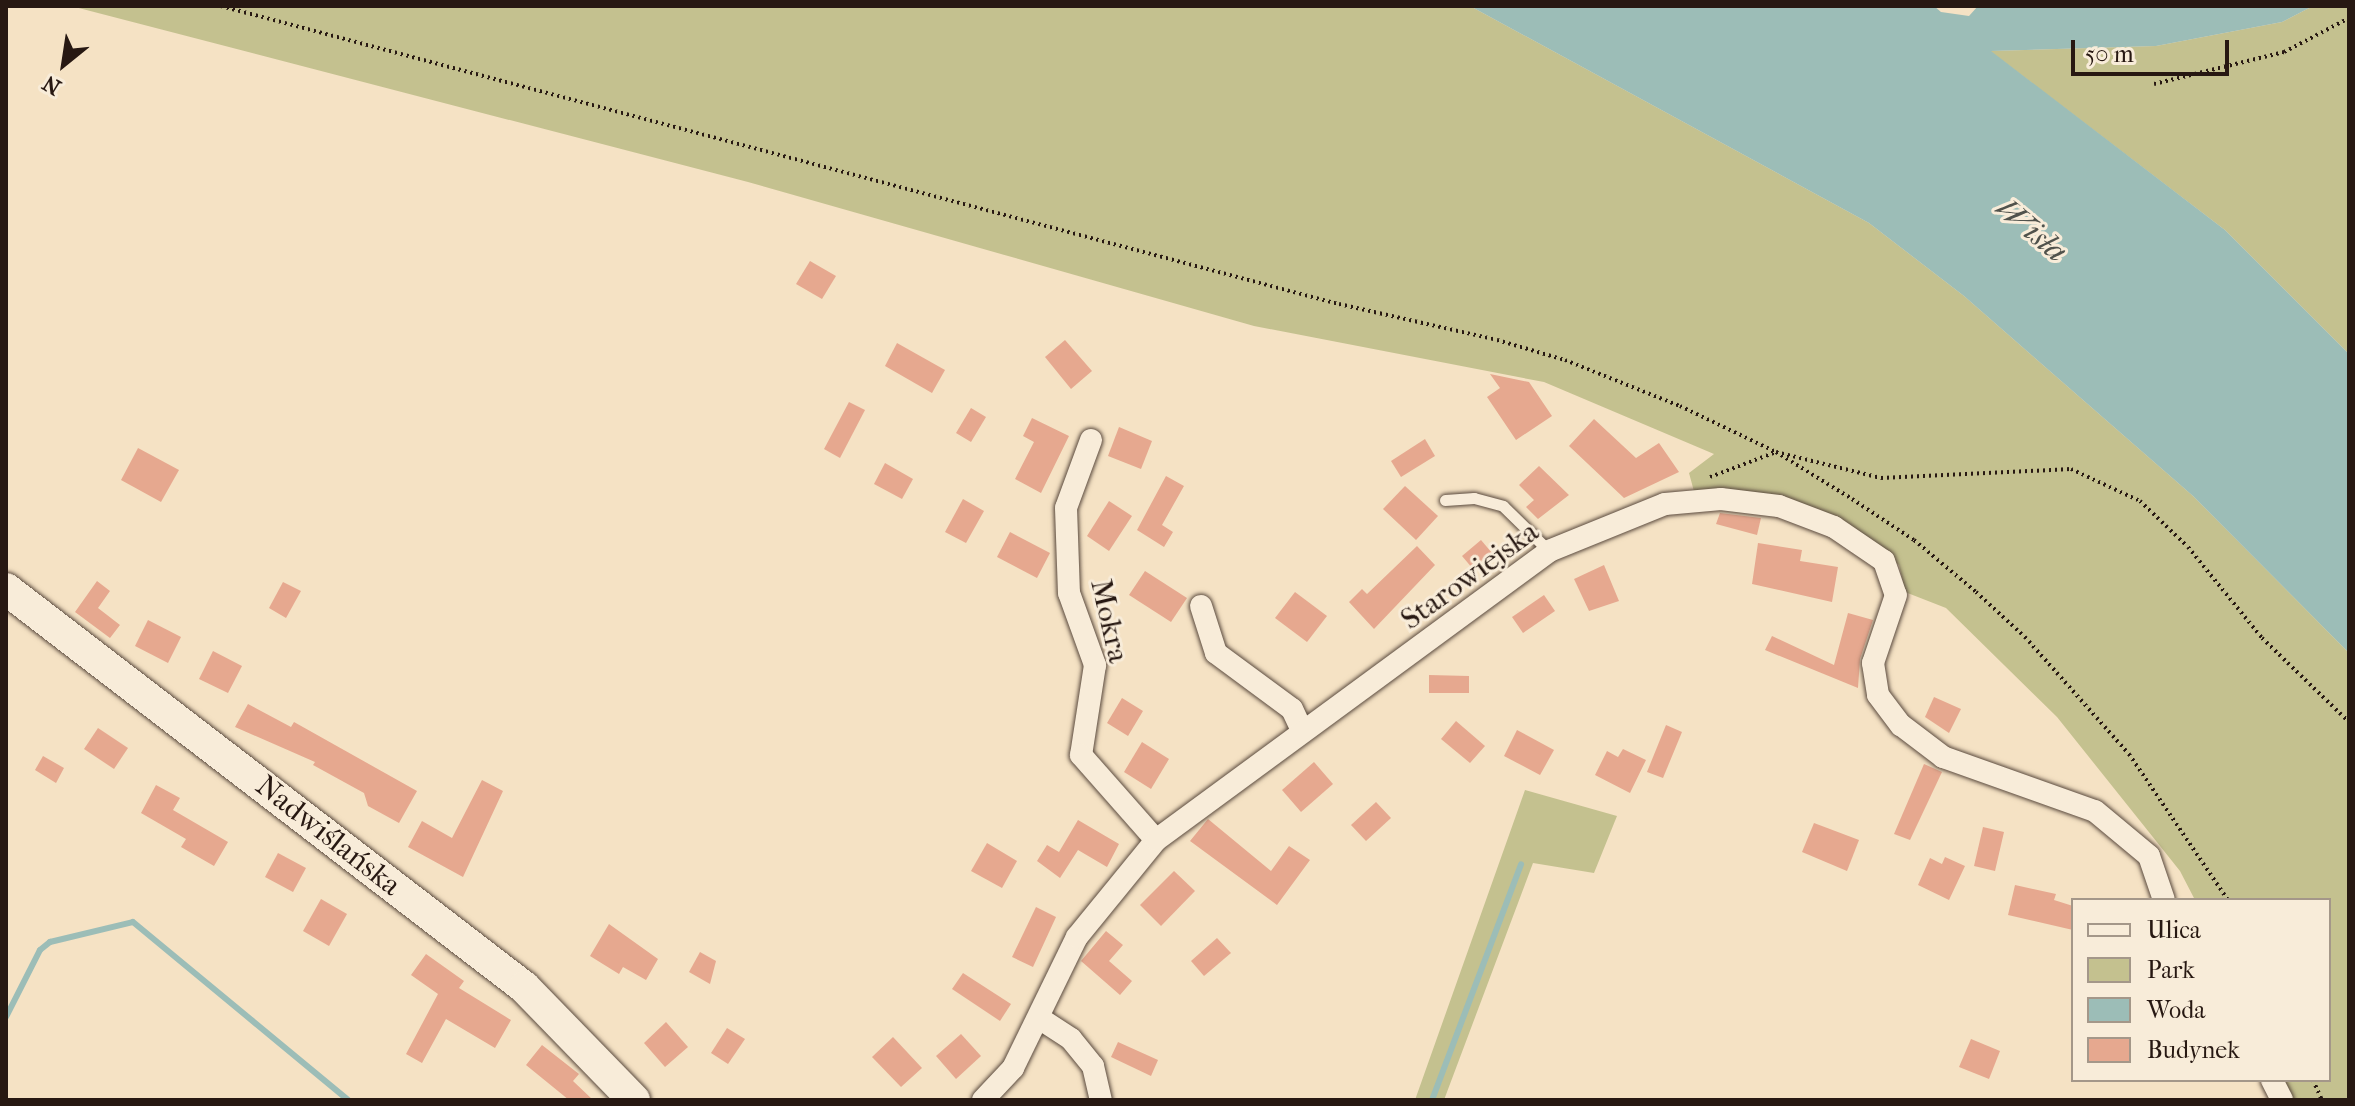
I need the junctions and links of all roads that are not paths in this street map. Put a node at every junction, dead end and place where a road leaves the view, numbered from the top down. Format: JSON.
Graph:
{"nodes":[{"id":1,"x":1091,"y":440,"type":"dead end"},
{"id":2,"x":1445,"y":500,"type":"dead end"},
{"id":3,"x":1549,"y":551,"type":"junction"},
{"id":4,"x":6,"y":589,"type":"edge"},
{"id":5,"x":1201,"y":606,"type":"dead end"},
{"id":6,"x":1302,"y":730,"type":"junction"},
{"id":7,"x":1156,"y":840,"type":"junction"},
{"id":8,"x":2163,"y":898,"type":"edge"},
{"id":9,"x":1039,"y":1018,"type":"junction"},
{"id":10,"x":2273,"y":1082,"type":"edge"},
{"id":11,"x":634,"y":1100,"type":"edge"},
{"id":12,"x":983,"y":1100,"type":"edge"},
{"id":13,"x":1101,"y":1100,"type":"edge"},
{"id":14,"x":2282,"y":1100,"type":"edge"}],
"edges":[{"from":1,"to":7,"type":"street","name":"Mokra"},
{"from":2,"to":3,"type":"lane"},
{"from":3,"to":6,"type":"street","name":"Starowiejska"},
{"from":3,"to":8,"type":"street","name":"Starowiejska"},
{"from":4,"to":11,"type":"street","name":"Nadwiślańska"},
{"from":5,"to":6,"type":"street"},
{"from":6,"to":7,"type":"street","name":"Starowiejska"},
{"from":7,"to":9,"type":"street","name":"Starowiejska"},
{"from":9,"to":12,"type":"street","name":"Starowiejska"},
{"from":9,"to":13,"type":"street"},
{"from":10,"to":14,"type":"street"}]}
